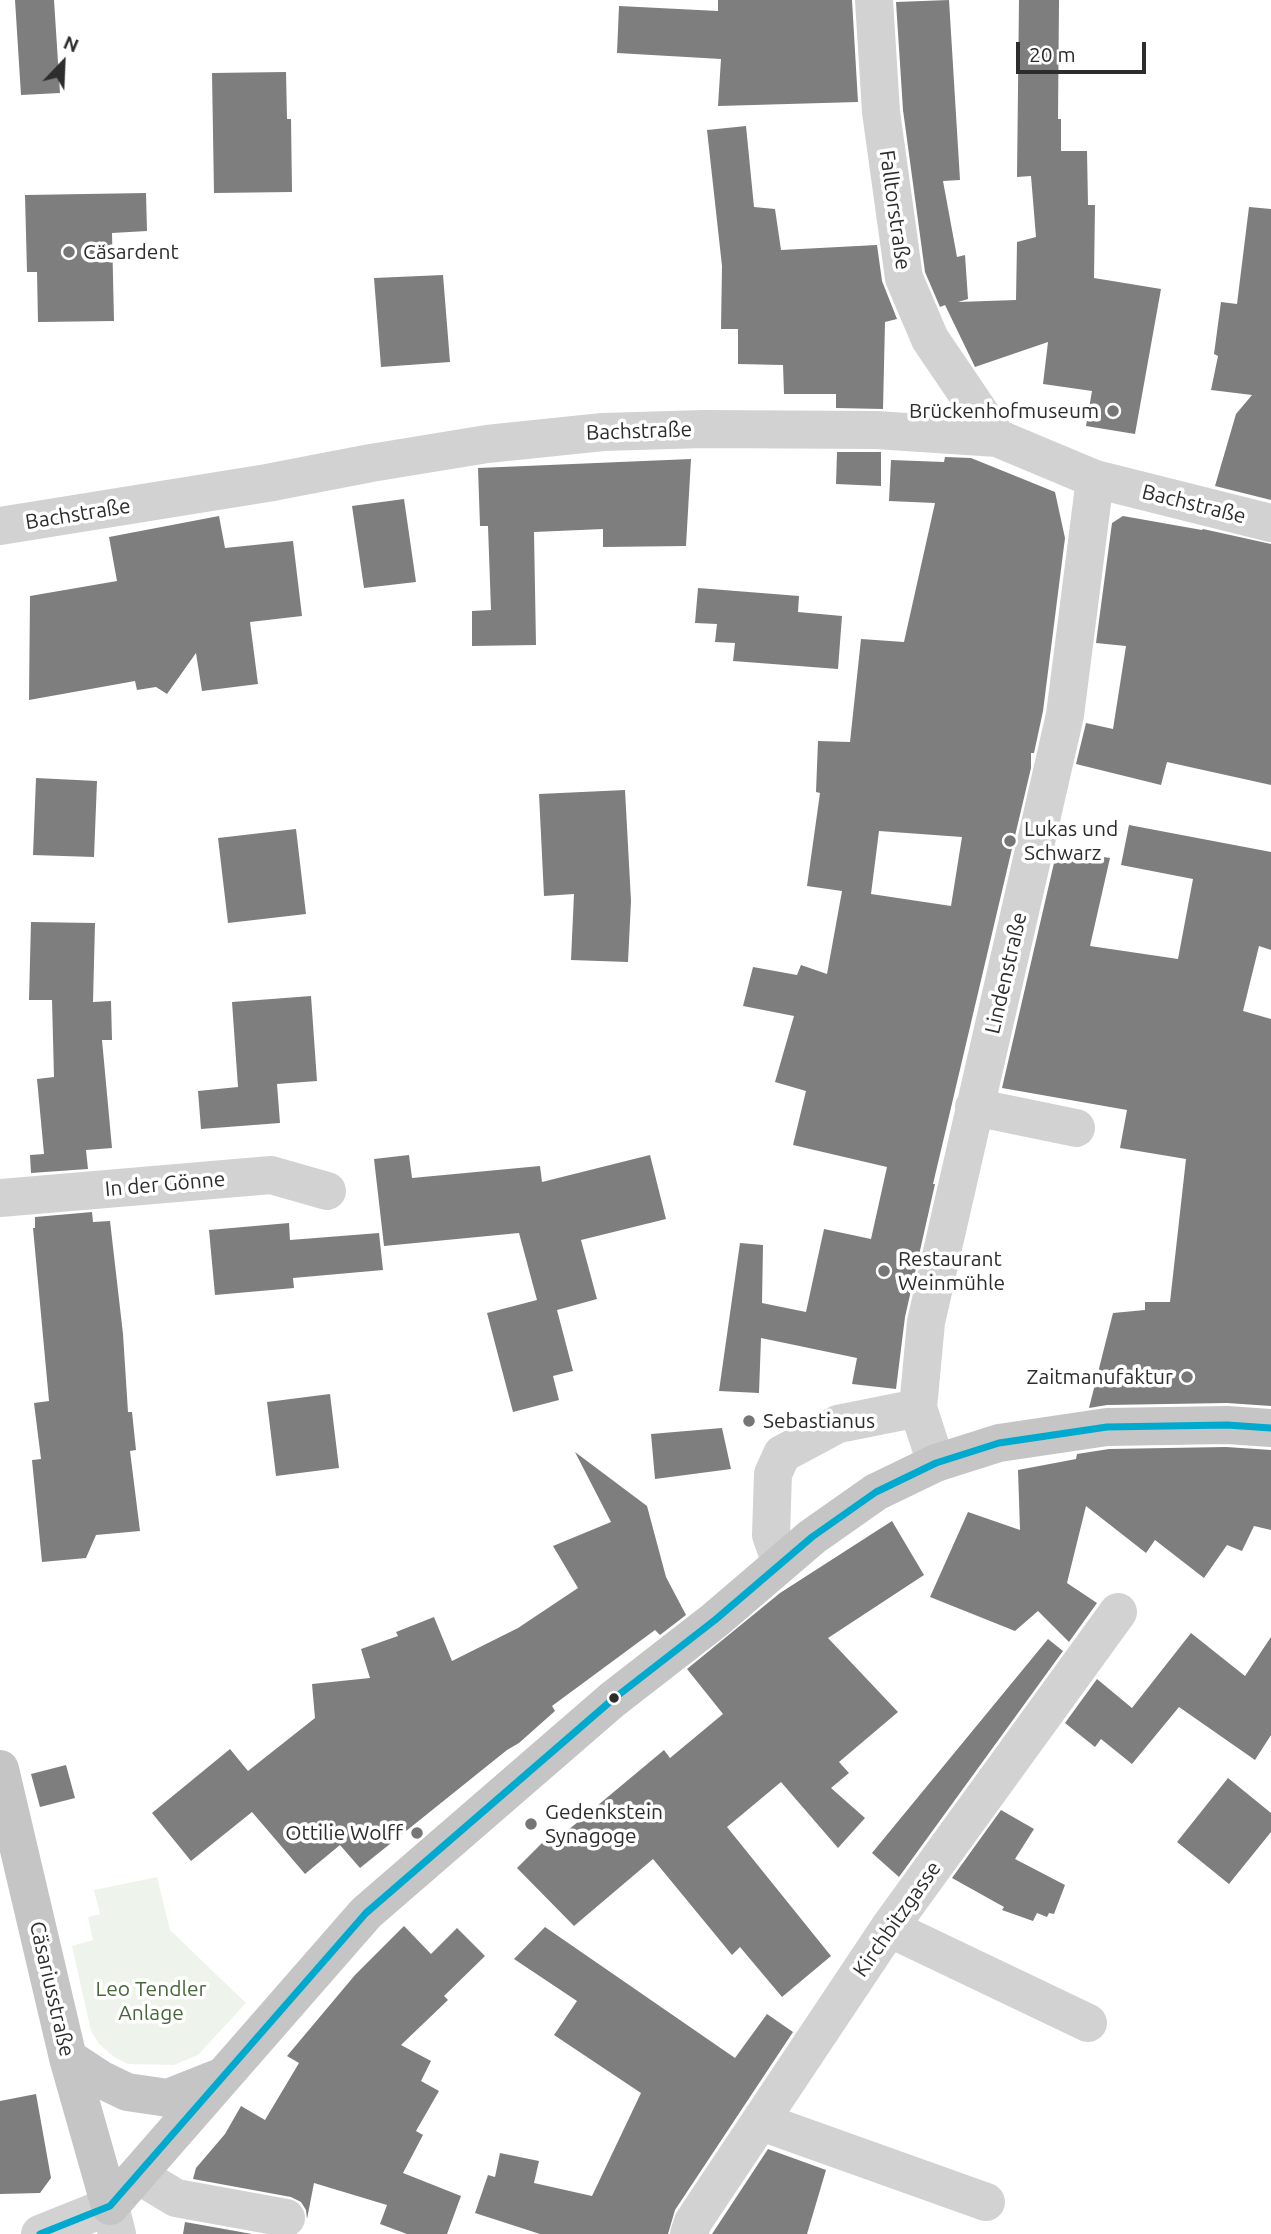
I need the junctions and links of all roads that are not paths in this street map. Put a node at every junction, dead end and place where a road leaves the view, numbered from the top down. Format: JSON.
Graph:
{"nodes":[{"id":1,"x":874,"y":0,"type":"edge"},
{"id":2,"x":997,"y":438,"type":"junction"},
{"id":3,"x":1095,"y":479,"type":"junction"},
{"id":4,"x":1271,"y":523,"type":"edge"},
{"id":5,"x":0,"y":527,"type":"edge"},
{"id":6,"x":974,"y":1107,"type":"junction"},
{"id":7,"x":1076,"y":1128,"type":"dead end"},
{"id":8,"x":327,"y":1191,"type":"dead end"},
{"id":9,"x":0,"y":1198,"type":"edge"},
{"id":10,"x":918,"y":1408,"type":"junction"},
{"id":11,"x":1271,"y":1428,"type":"edge"},
{"id":12,"x":936,"y":1463,"type":"junction"},
{"id":13,"x":781,"y":1563,"type":"junction"},
{"id":14,"x":1118,"y":1612,"type":"dead end"},
{"id":15,"x":0,"y":1769,"type":"edge"},
{"id":16,"x":889,"y":1928,"type":"junction"},
{"id":17,"x":1088,"y":2023,"type":"dead end"},
{"id":18,"x":68,"y":2058,"type":"junction"},
{"id":19,"x":226,"y":2075,"type":"junction"},
{"id":20,"x":762,"y":2122,"type":"junction"},
{"id":21,"x":138,"y":2175,"type":"junction"},
{"id":22,"x":986,"y":2202,"type":"dead end"},
{"id":23,"x":286,"y":2218,"type":"dead end"},
{"id":24,"x":114,"y":2220,"type":"edge"},
{"id":25,"x":40,"y":2234,"type":"edge"},
{"id":26,"x":689,"y":2234,"type":"edge"}],
"edges":[{"from":1,"to":2,"type":"street","name":"Falltorstraße"},
{"from":2,"to":3,"type":"street","name":"Bachstraße"},
{"from":2,"to":5,"type":"street","name":"Bachstraße"},
{"from":3,"to":4,"type":"street","name":"Bachstraße"},
{"from":3,"to":6,"type":"street","name":"Lindenstraße"},
{"from":6,"to":7,"type":"street"},
{"from":6,"to":10,"type":"street","name":"Lindenstraße"},
{"from":8,"to":9,"type":"street","name":"In der Gönne"},
{"from":10,"to":12,"type":"street","name":"Lindenstraße"},
{"from":10,"to":13,"type":"street"},
{"from":11,"to":12,"type":"main road"},
{"from":12,"to":13,"type":"main road"},
{"from":13,"to":19,"type":"main road"},
{"from":14,"to":16,"type":"street","name":"Kirchbitzgasse"},
{"from":15,"to":18,"type":"main road","name":"Cäsariusstraße"},
{"from":16,"to":17,"type":"street"},
{"from":16,"to":20,"type":"street","name":"Kirchbitzgasse"},
{"from":18,"to":19,"type":"main road"},
{"from":18,"to":24,"type":"main road","name":"Cäsariusstraße"},
{"from":19,"to":21,"type":"main road"},
{"from":20,"to":22,"type":"street"},
{"from":20,"to":26,"type":"street","name":"Kirchbitzgasse"},
{"from":21,"to":23,"type":"street"},
{"from":21,"to":24,"type":"main road"},
{"from":24,"to":25,"type":"street"}]}
